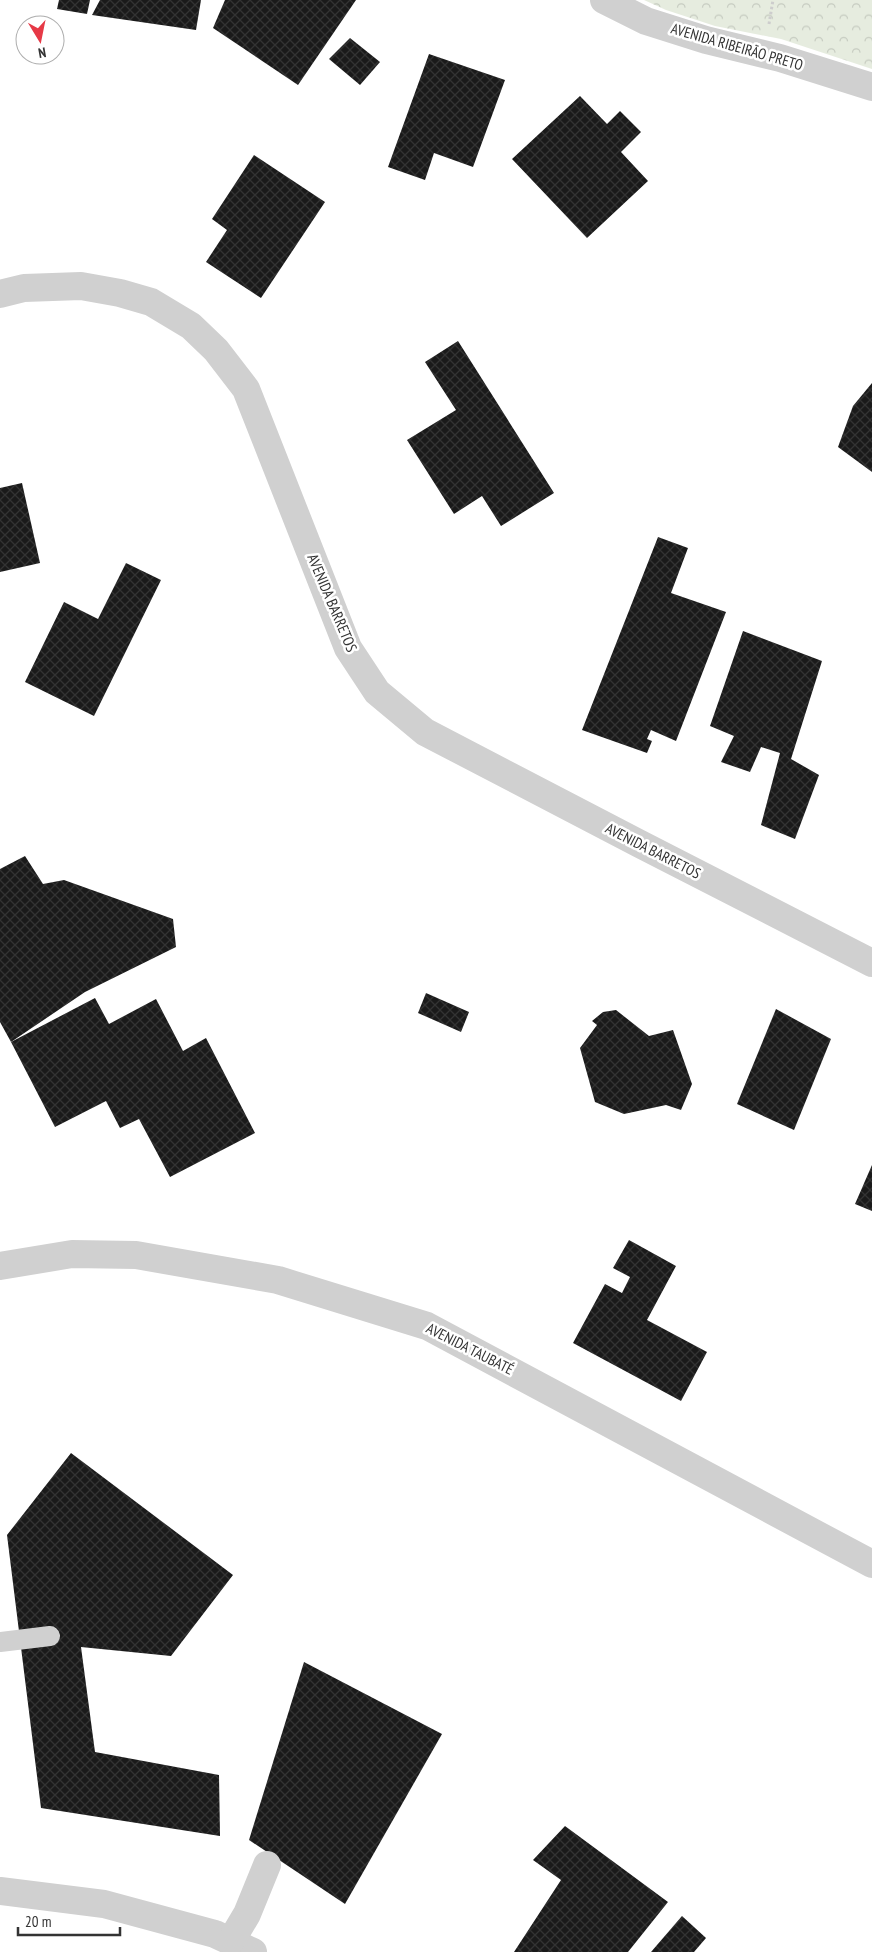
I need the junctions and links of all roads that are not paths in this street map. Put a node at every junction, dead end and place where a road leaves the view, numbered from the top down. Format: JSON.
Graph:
{"nodes":[{"id":1,"x":604,"y":0,"type":"edge"},
{"id":2,"x":872,"y":87,"type":"edge"},
{"id":3,"x":0,"y":294,"type":"edge"},
{"id":4,"x":872,"y":963,"type":"edge"},
{"id":5,"x":0,"y":1266,"type":"edge"},
{"id":6,"x":872,"y":1564,"type":"edge"},
{"id":7,"x":50,"y":1636,"type":"dead end"},
{"id":8,"x":0,"y":1642,"type":"edge"},
{"id":9,"x":267,"y":1865,"type":"dead end"},
{"id":10,"x":0,"y":1891,"type":"edge"},
{"id":11,"x":242,"y":1947,"type":"edge"}],
"edges":[{"from":1,"to":2,"type":"street","name":"AVENIDA RIBEIRÃO PRETO"},
{"from":3,"to":4,"type":"street","name":"AVENIDA BARRETOS"},
{"from":5,"to":6,"type":"street","name":"AVENIDA TAUBATÉ"},
{"from":7,"to":8,"type":"lane"},
{"from":9,"to":11,"type":"street"},
{"from":10,"to":11,"type":"street"}]}
